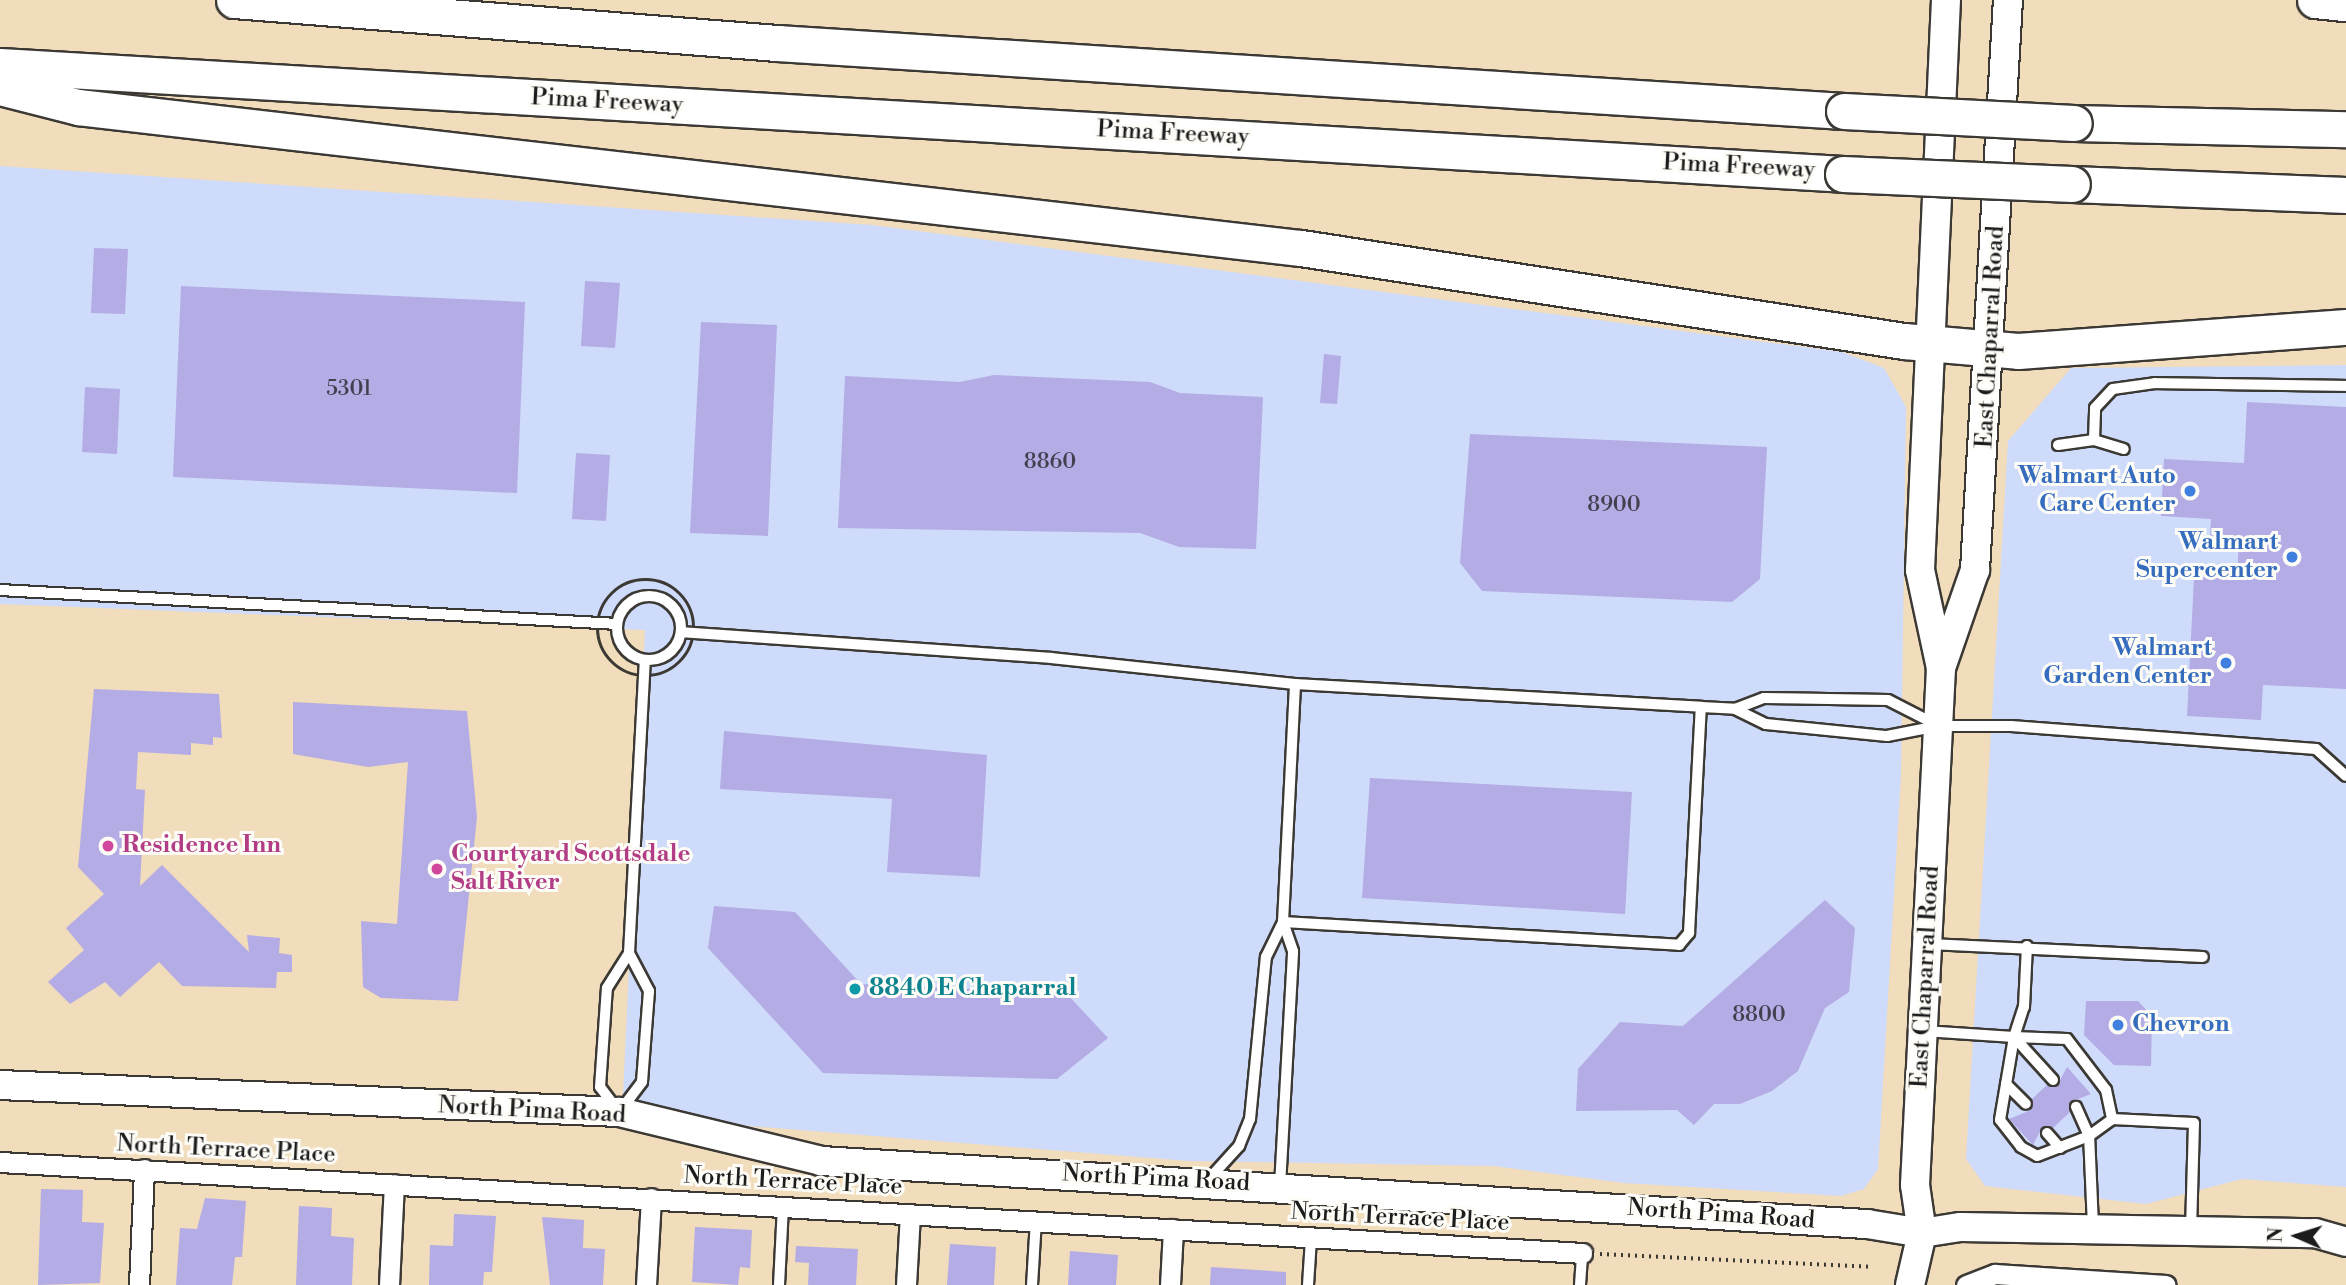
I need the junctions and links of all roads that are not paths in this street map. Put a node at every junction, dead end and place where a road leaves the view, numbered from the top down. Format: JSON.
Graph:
{"nodes":[{"id":1,"x":234,"y":0,"type":"edge"},
{"id":2,"x":1946,"y":0,"type":"edge"},
{"id":3,"x":2008,"y":0,"type":"edge"},
{"id":4,"x":2315,"y":0,"type":"edge"},
{"id":5,"x":2346,"y":4,"type":"edge"},
{"id":6,"x":0,"y":66,"type":"edge"},
{"id":7,"x":0,"y":87,"type":"edge"},
{"id":8,"x":2346,"y":129,"type":"edge"},
{"id":9,"x":2346,"y":195,"type":"edge"},
{"id":10,"x":2346,"y":327,"type":"edge"},
{"id":11,"x":1928,"y":343,"type":"junction"},
{"id":12,"x":1992,"y":349,"type":"junction"},
{"id":13,"x":2346,"y":386,"type":"edge"},
{"id":14,"x":2094,"y":440,"type":"junction"},
{"id":15,"x":2058,"y":445,"type":"dead end"},
{"id":16,"x":2124,"y":449,"type":"dead end"},
{"id":17,"x":0,"y":590,"type":"edge"},
{"id":18,"x":617,"y":624,"type":"junction"},
{"id":19,"x":681,"y":632,"type":"junction"},
{"id":20,"x":645,"y":660,"type":"junction"},
{"id":21,"x":1941,"y":668,"type":"junction"},
{"id":22,"x":1295,"y":684,"type":"junction"},
{"id":23,"x":1701,"y":707,"type":"junction"},
{"id":24,"x":1735,"y":709,"type":"junction"},
{"id":25,"x":1938,"y":726,"type":"junction"},
{"id":26,"x":2346,"y":776,"type":"edge"},
{"id":27,"x":1283,"y":922,"type":"junction"},
{"id":28,"x":1928,"y":944,"type":"junction"},
{"id":29,"x":2026,"y":946,"type":"junction"},
{"id":30,"x":629,"y":953,"type":"junction"},
{"id":31,"x":2203,"y":957,"type":"dead end"},
{"id":32,"x":1924,"y":1031,"type":"junction"},
{"id":33,"x":2014,"y":1037,"type":"junction"},
{"id":34,"x":2053,"y":1080,"type":"dead end"},
{"id":35,"x":2006,"y":1084,"type":"junction"},
{"id":36,"x":0,"y":1085,"type":"edge"},
{"id":37,"x":2025,"y":1104,"type":"dead end"},
{"id":38,"x":2076,"y":1107,"type":"dead end"},
{"id":39,"x":619,"y":1112,"type":"junction"},
{"id":40,"x":2112,"y":1119,"type":"junction"},
{"id":41,"x":2047,"y":1133,"type":"dead end"},
{"id":42,"x":2089,"y":1136,"type":"junction"},
{"id":43,"x":2060,"y":1148,"type":"junction"},
{"id":44,"x":0,"y":1162,"type":"edge"},
{"id":45,"x":144,"y":1169,"type":"junction"},
{"id":46,"x":1206,"y":1182,"type":"junction"},
{"id":47,"x":394,"y":1184,"type":"junction"},
{"id":48,"x":1280,"y":1187,"type":"junction"},
{"id":49,"x":651,"y":1198,"type":"junction"},
{"id":50,"x":783,"y":1207,"type":"junction"},
{"id":51,"x":910,"y":1214,"type":"junction"},
{"id":52,"x":1036,"y":1220,"type":"junction"},
{"id":53,"x":2346,"y":1223,"type":"edge"},
{"id":54,"x":1172,"y":1229,"type":"junction"},
{"id":55,"x":1922,"y":1233,"type":"junction"},
{"id":56,"x":2191,"y":1233,"type":"junction"},
{"id":57,"x":2315,"y":1233,"type":"junction"},
{"id":58,"x":2092,"y":1234,"type":"junction"},
{"id":59,"x":1311,"y":1238,"type":"junction"},
{"id":60,"x":2346,"y":1242,"type":"edge"},
{"id":61,"x":1582,"y":1253,"type":"joint"},
{"id":62,"x":2076,"y":1282,"type":"edge"},
{"id":63,"x":1967,"y":1283,"type":"edge"},
{"id":64,"x":139,"y":1285,"type":"edge"},
{"id":65,"x":389,"y":1285,"type":"edge"},
{"id":66,"x":646,"y":1285,"type":"edge"},
{"id":67,"x":779,"y":1285,"type":"edge"},
{"id":68,"x":906,"y":1285,"type":"edge"},
{"id":69,"x":1032,"y":1285,"type":"edge"},
{"id":70,"x":1170,"y":1285,"type":"edge"},
{"id":71,"x":1308,"y":1285,"type":"edge"},
{"id":72,"x":1580,"y":1285,"type":"edge"},
{"id":73,"x":1910,"y":1285,"type":"edge"},
{"id":74,"x":2166,"y":1285,"type":"edge"}],
"edges":[{"from":1,"to":8,"type":"highway","bridge":true},
{"from":2,"to":11,"type":"main road","name":"East Chaparral Road"},
{"from":3,"to":12,"type":"main road","name":"East Chaparral Road"},
{"from":4,"to":5,"type":"highway"},
{"from":6,"to":9,"type":"highway","name":"Pima Freeway","bridge":true},
{"from":7,"to":11,"type":"highway"},
{"from":10,"to":12,"type":"highway"},
{"from":11,"to":12,"type":"highway"},
{"from":11,"to":21,"type":"main road","name":"East Chaparral Road"},
{"from":12,"to":21,"type":"main road","name":"East Chaparral Road"},
{"from":13,"to":14,"type":"lane"},
{"from":14,"to":15,"type":"lane"},
{"from":14,"to":16,"type":"lane"},
{"from":17,"to":18,"type":"lane"},
{"from":18,"to":19,"type":"lane"},
{"from":18,"to":20,"type":"lane"},
{"from":19,"to":20,"type":"lane"},
{"from":19,"to":22,"type":"lane"},
{"from":20,"to":30,"type":"lane"},
{"from":21,"to":25,"type":"main road","name":"East Chaparral Road"},
{"from":22,"to":23,"type":"lane"},
{"from":22,"to":27,"type":"lane"},
{"from":23,"to":24,"type":"lane"},
{"from":23,"to":27,"type":"lane"},
{"from":24,"to":25,"type":"lane"},
{"from":24,"to":25,"type":"lane"},
{"from":25,"to":26,"type":"lane"},
{"from":25,"to":28,"type":"main road","name":"East Chaparral Road"},
{"from":27,"to":46,"type":"lane"},
{"from":27,"to":48,"type":"lane"},
{"from":28,"to":29,"type":"lane"},
{"from":28,"to":32,"type":"main road","name":"East Chaparral Road"},
{"from":29,"to":31,"type":"lane"},
{"from":29,"to":33,"type":"lane"},
{"from":30,"to":39,"type":"lane"},
{"from":30,"to":39,"type":"lane"},
{"from":32,"to":33,"type":"lane"},
{"from":32,"to":55,"type":"main road","name":"East Chaparral Road"},
{"from":33,"to":34,"type":"lane"},
{"from":33,"to":35,"type":"lane"},
{"from":33,"to":40,"type":"lane"},
{"from":35,"to":37,"type":"lane"},
{"from":35,"to":43,"type":"lane"},
{"from":36,"to":39,"type":"main road","name":"North Pima Road"},
{"from":38,"to":42,"type":"lane"},
{"from":39,"to":46,"type":"main road","name":"North Pima Road"},
{"from":40,"to":42,"type":"lane"},
{"from":40,"to":56,"type":"lane"},
{"from":41,"to":43,"type":"lane"},
{"from":42,"to":43,"type":"lane"},
{"from":42,"to":58,"type":"lane"},
{"from":44,"to":45,"type":"street","name":"North Terrace Place"},
{"from":45,"to":47,"type":"street","name":"North Terrace Place"},
{"from":45,"to":64,"type":"street"},
{"from":46,"to":48,"type":"main road","name":"North Pima Road"},
{"from":47,"to":49,"type":"street","name":"North Terrace Place"},
{"from":47,"to":65,"type":"street"},
{"from":48,"to":55,"type":"main road","name":"North Pima Road"},
{"from":49,"to":50,"type":"street","name":"North Terrace Place"},
{"from":49,"to":66,"type":"street"},
{"from":50,"to":51,"type":"street","name":"North Terrace Place"},
{"from":50,"to":67,"type":"lane"},
{"from":51,"to":52,"type":"street","name":"North Terrace Place"},
{"from":51,"to":68,"type":"street"},
{"from":52,"to":54,"type":"street","name":"North Terrace Place"},
{"from":52,"to":69,"type":"lane"},
{"from":53,"to":57,"type":"main road","name":"North Pima Road"},
{"from":54,"to":59,"type":"street","name":"North Terrace Place"},
{"from":54,"to":70,"type":"street"},
{"from":55,"to":58,"type":"main road","name":"North Pima Road"},
{"from":55,"to":73,"type":"main road","name":"East Chaparral Road"},
{"from":56,"to":57,"type":"main road","name":"North Pima Road"},
{"from":56,"to":58,"type":"main road","name":"North Pima Road"},
{"from":57,"to":60,"type":"main road","name":"North Pima Road"},
{"from":59,"to":61,"type":"street","name":"North Terrace Place"},
{"from":59,"to":71,"type":"lane"},
{"from":61,"to":72,"type":"lane"},
{"from":62,"to":63,"type":"street"},
{"from":62,"to":74,"type":"street"}]}
